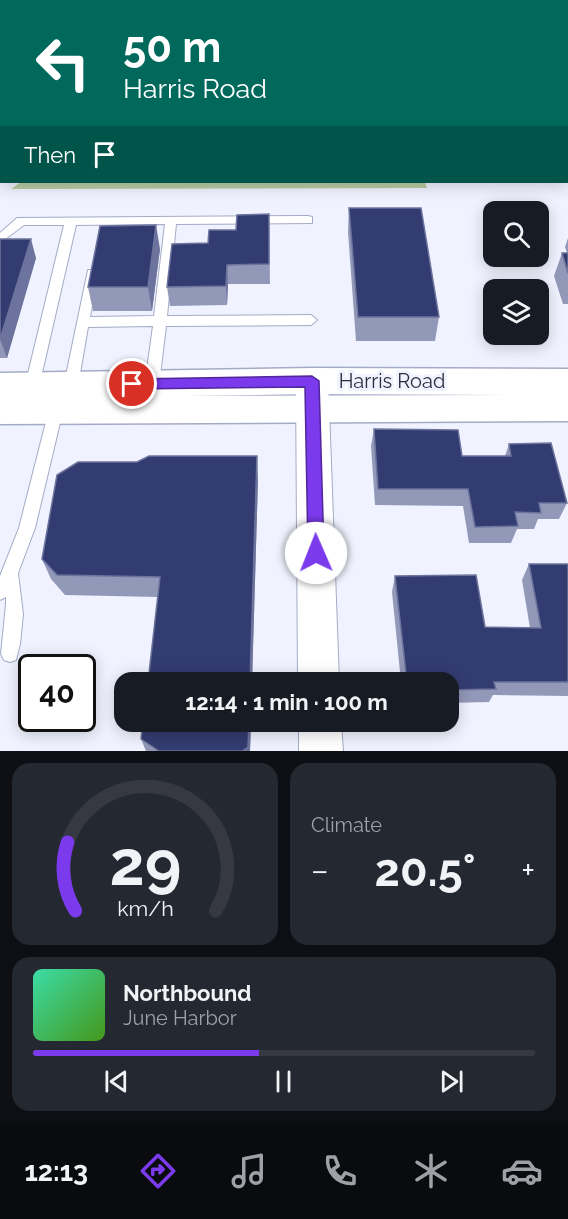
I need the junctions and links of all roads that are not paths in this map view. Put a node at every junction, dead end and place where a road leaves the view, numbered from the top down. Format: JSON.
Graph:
{"nodes":[{"id":1,"x":308,"y":220,"type":"dead end"},
{"id":2,"x":71,"y":221,"type":"junction"},
{"id":3,"x":171,"y":221,"type":"junction"},
{"id":4,"x":0,"y":239,"type":"edge"},
{"id":5,"x":96,"y":255,"type":"edge"},
{"id":6,"x":311,"y":320,"type":"dead end"},
{"id":7,"x":160,"y":321,"type":"junction"},
{"id":8,"x":82,"y":322,"type":"junction"},
{"id":9,"x":568,"y":382,"type":"edge"},
{"id":10,"x":152,"y":384,"type":"junction"},
{"id":11,"x":16,"y":386,"type":"edge"},
{"id":12,"x":312,"y":395,"type":"junction"},
{"id":13,"x":64,"y":397,"type":"junction"},
{"id":14,"x":568,"y":408,"type":"edge"},
{"id":15,"x":0,"y":410,"type":"edge"},
{"id":16,"x":11,"y":574,"type":"junction"},
{"id":17,"x":0,"y":592,"type":"edge"},
{"id":18,"x":10,"y":654,"type":"dead end"},
{"id":19,"x":319,"y":672,"type":"edge"},
{"id":20,"x":320,"y":732,"type":"edge"},
{"id":21,"x":321,"y":751,"type":"edge"}],
"edges":[{"from":1,"to":3,"type":"lane"},
{"from":2,"to":3,"type":"lane"},
{"from":2,"to":4,"type":"lane"},
{"from":2,"to":11,"type":"lane"},
{"from":3,"to":7,"type":"lane"},
{"from":5,"to":8,"type":"lane"},
{"from":6,"to":7,"type":"lane"},
{"from":7,"to":8,"type":"lane"},
{"from":7,"to":10,"type":"lane"},
{"from":8,"to":13,"type":"lane"},
{"from":9,"to":12,"type":"main road","name":"Harris Road"},
{"from":10,"to":12,"type":"main road","name":"Harris Road"},
{"from":10,"to":13,"type":"main road","name":"Harris Road"},
{"from":11,"to":13,"type":"main road","name":"Harris Road"},
{"from":12,"to":13,"type":"main road","name":"Harris Road"},
{"from":12,"to":14,"type":"main road","name":"Harris Road"},
{"from":12,"to":19,"type":"street"},
{"from":13,"to":15,"type":"main road","name":"Harris Road"},
{"from":13,"to":16,"type":"lane"},
{"from":16,"to":17,"type":"lane"},
{"from":16,"to":18,"type":"lane"},
{"from":20,"to":21,"type":"street"}]}
